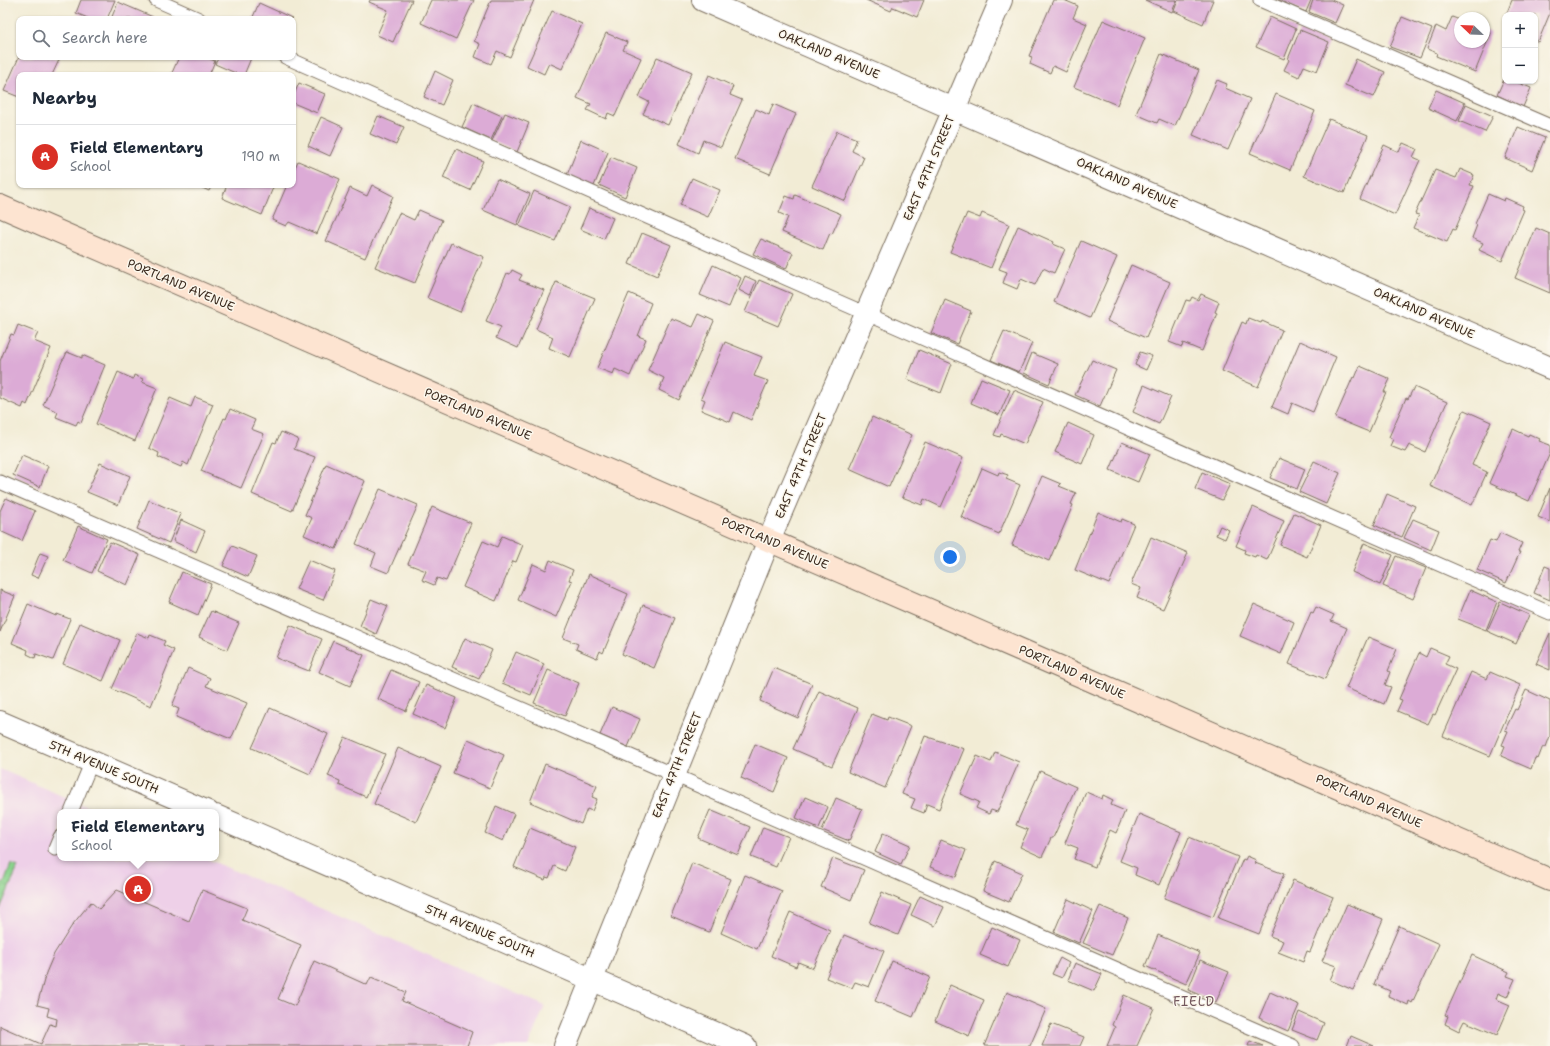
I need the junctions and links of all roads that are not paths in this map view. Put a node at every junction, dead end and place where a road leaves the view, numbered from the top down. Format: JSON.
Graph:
{"nodes":[{"id":1,"x":156,"y":0,"type":"edge"},
{"id":2,"x":703,"y":0,"type":"edge"},
{"id":3,"x":1001,"y":0,"type":"edge"},
{"id":4,"x":1260,"y":0,"type":"edge"},
{"id":5,"x":192,"y":16,"type":"edge"},
{"id":6,"x":292,"y":60,"type":"edge"},
{"id":7,"x":955,"y":108,"type":"junction"},
{"id":8,"x":1550,"y":126,"type":"edge"},
{"id":9,"x":0,"y":206,"type":"edge"},
{"id":10,"x":867,"y":313,"type":"junction"},
{"id":11,"x":1550,"y":368,"type":"edge"},
{"id":12,"x":0,"y":482,"type":"edge"},
{"id":13,"x":769,"y":540,"type":"junction"},
{"id":14,"x":1550,"y":613,"type":"edge"},
{"id":15,"x":0,"y":722,"type":"edge"},
{"id":16,"x":92,"y":761,"type":"junction"},
{"id":17,"x":673,"y":775,"type":"junction"},
{"id":18,"x":72,"y":809,"type":"edge"},
{"id":19,"x":201,"y":809,"type":"edge"},
{"id":20,"x":219,"y":817,"type":"edge"},
{"id":21,"x":1550,"y":880,"type":"edge"},
{"id":22,"x":591,"y":979,"type":"junction"},
{"id":23,"x":565,"y":1046,"type":"edge"},
{"id":24,"x":745,"y":1046,"type":"edge"},
{"id":25,"x":1293,"y":1046,"type":"edge"}],
"edges":[{"from":1,"to":5,"type":"lane"},
{"from":2,"to":7,"type":"street","name":"OAKLAND AVENUE"},
{"from":3,"to":7,"type":"street","name":"EAST 47TH STREET"},
{"from":4,"to":8,"type":"lane"},
{"from":6,"to":10,"type":"lane"},
{"from":7,"to":10,"type":"street","name":"EAST 47TH STREET"},
{"from":7,"to":11,"type":"street","name":"OAKLAND AVENUE"},
{"from":9,"to":13,"type":"street","name":"PORTLAND AVENUE"},
{"from":10,"to":13,"type":"street","name":"EAST 47TH STREET"},
{"from":10,"to":14,"type":"lane"},
{"from":12,"to":17,"type":"lane"},
{"from":13,"to":17,"type":"street","name":"EAST 47TH STREET"},
{"from":13,"to":21,"type":"street","name":"PORTLAND AVENUE"},
{"from":15,"to":16,"type":"street","name":"5TH AVENUE SOUTH"},
{"from":16,"to":18,"type":"lane"},
{"from":16,"to":19,"type":"street","name":"5TH AVENUE SOUTH"},
{"from":17,"to":22,"type":"street","name":"EAST 47TH STREET"},
{"from":17,"to":25,"type":"lane"},
{"from":20,"to":22,"type":"street","name":"5TH AVENUE SOUTH"},
{"from":22,"to":23,"type":"street","name":"EAST 47TH STREET"},
{"from":22,"to":24,"type":"street","name":"5TH AVENUE SOUTH"}]}
